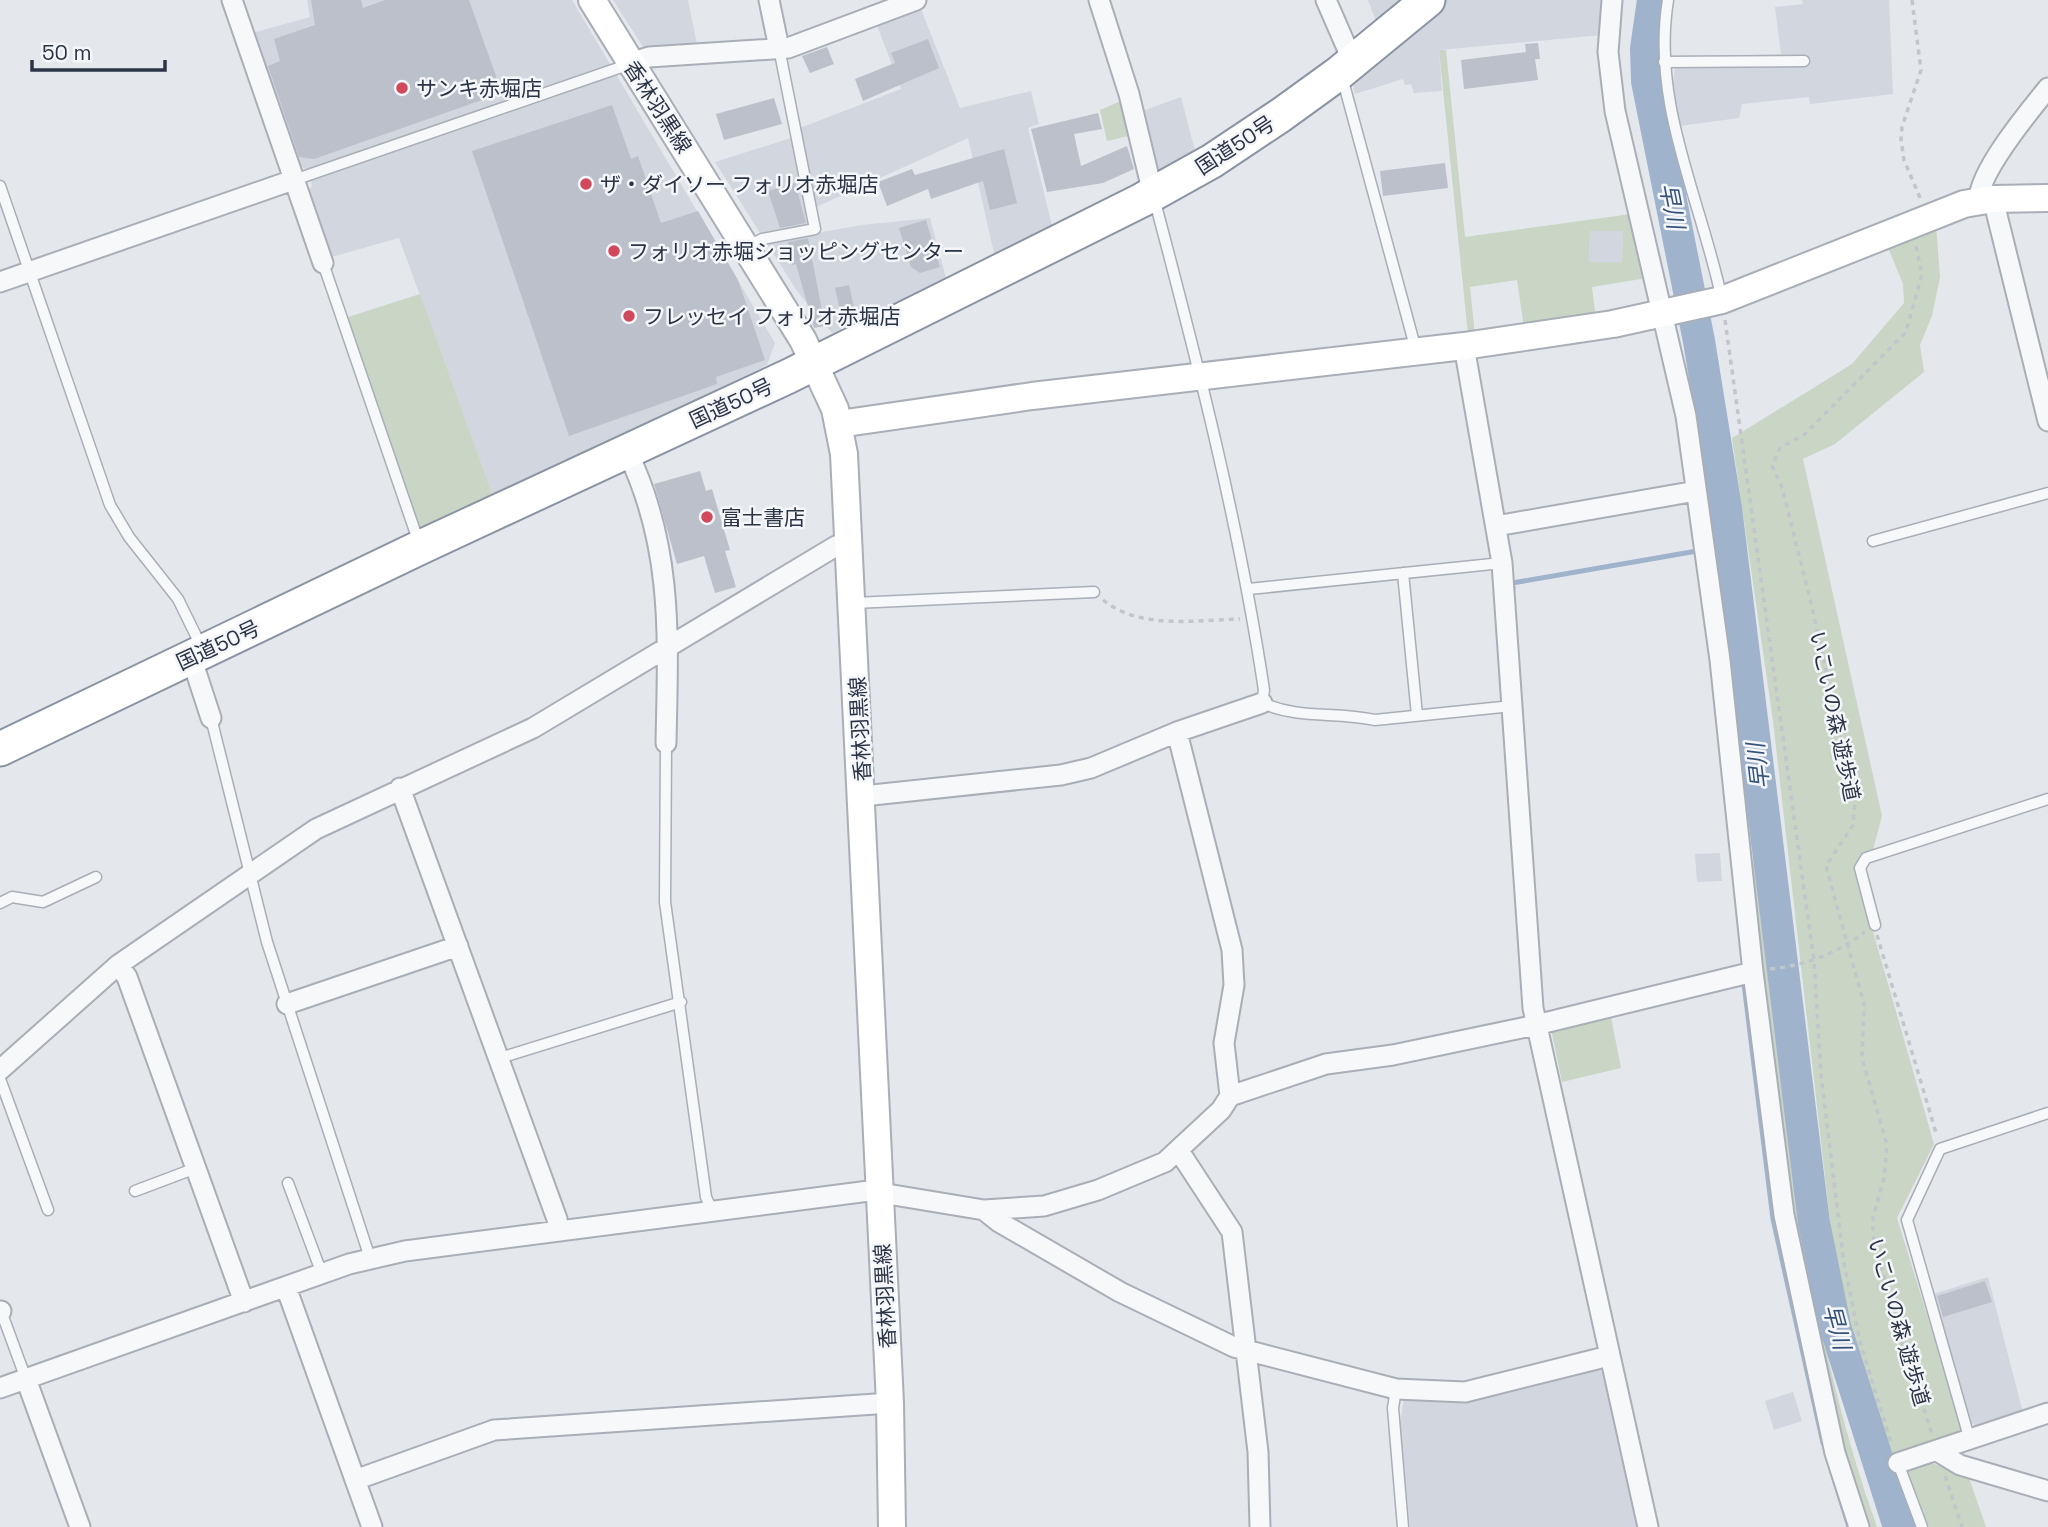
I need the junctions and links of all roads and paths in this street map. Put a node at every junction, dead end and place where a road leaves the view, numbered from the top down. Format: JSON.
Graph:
{"nodes":[{"id":1,"x":232,"y":0,"type":"edge"},
{"id":2,"x":592,"y":0,"type":"edge"},
{"id":3,"x":769,"y":0,"type":"edge"},
{"id":4,"x":916,"y":0,"type":"edge"},
{"id":5,"x":1099,"y":0,"type":"edge"},
{"id":6,"x":1326,"y":0,"type":"edge"},
{"id":7,"x":1428,"y":0,"type":"edge"},
{"id":8,"x":1612,"y":0,"type":"edge"},
{"id":9,"x":1668,"y":0,"type":"edge"},
{"id":10,"x":1912,"y":0,"type":"edge"},
{"id":11,"x":779,"y":48,"type":"junction"},
{"id":12,"x":1804,"y":61,"type":"dead end"},
{"id":13,"x":1664,"y":62,"type":"junction"},
{"id":14,"x":630,"y":63,"type":"junction"},
{"id":15,"x":1346,"y":67,"type":"junction"},
{"id":16,"x":2048,"y":88,"type":"edge"},
{"id":17,"x":293,"y":180,"type":"junction"},
{"id":18,"x":1916,"y":185,"type":"dead end"},
{"id":19,"x":0,"y":186,"type":"edge"},
{"id":20,"x":1153,"y":194,"type":"junction"},
{"id":21,"x":2045,"y":194,"type":"edge"},
{"id":22,"x":1986,"y":200,"type":"junction"},
{"id":23,"x":1916,"y":246,"type":"dead end"},
{"id":24,"x":747,"y":247,"type":"junction"},
{"id":25,"x":323,"y":263,"type":"joint"},
{"id":26,"x":30,"y":272,"type":"junction"},
{"id":27,"x":0,"y":282,"type":"edge"},
{"id":28,"x":1717,"y":301,"type":"junction"},
{"id":29,"x":1665,"y":313,"type":"junction"},
{"id":30,"x":1464,"y":346,"type":"junction"},
{"id":31,"x":1416,"y":350,"type":"junction"},
{"id":32,"x":815,"y":363,"type":"junction"},
{"id":33,"x":1199,"y":377,"type":"junction"},
{"id":34,"x":2048,"y":421,"type":"edge"},
{"id":35,"x":839,"y":424,"type":"junction"},
{"id":36,"x":627,"y":451,"type":"junction"},
{"id":37,"x":1696,"y":491,"type":"junction"},
{"id":38,"x":2048,"y":493,"type":"edge"},
{"id":39,"x":1496,"y":526,"type":"junction"},
{"id":40,"x":1873,"y":541,"type":"dead end"},
{"id":41,"x":851,"y":542,"type":"junction"},
{"id":42,"x":421,"y":547,"type":"junction"},
{"id":43,"x":1502,"y":563,"type":"junction"},
{"id":44,"x":1403,"y":573,"type":"junction"},
{"id":45,"x":1249,"y":589,"type":"junction"},
{"id":46,"x":1094,"y":593,"type":"joint"},
{"id":47,"x":854,"y":603,"type":"junction"},
{"id":48,"x":1253,"y":618,"type":"junction"},
{"id":49,"x":668,"y":647,"type":"junction"},
{"id":50,"x":197,"y":654,"type":"junction"},
{"id":51,"x":1262,"y":703,"type":"junction"},
{"id":52,"x":1512,"y":706,"type":"junction"},
{"id":53,"x":1417,"y":715,"type":"junction"},
{"id":54,"x":211,"y":718,"type":"joint"},
{"id":55,"x":1177,"y":732,"type":"junction"},
{"id":56,"x":666,"y":743,"type":"joint"},
{"id":57,"x":0,"y":749,"type":"edge"},
{"id":58,"x":400,"y":788,"type":"junction"},
{"id":59,"x":863,"y":796,"type":"junction"},
{"id":60,"x":2048,"y":799,"type":"edge"},
{"id":61,"x":252,"y":874,"type":"junction"},
{"id":62,"x":96,"y":877,"type":"dead end"},
{"id":63,"x":0,"y":903,"type":"edge"},
{"id":64,"x":1875,"y":925,"type":"junction"},
{"id":65,"x":1847,"y":945,"type":"junction"},
{"id":66,"x":458,"y":946,"type":"junction"},
{"id":67,"x":1814,"y":961,"type":"junction"},
{"id":68,"x":118,"y":965,"type":"junction"},
{"id":69,"x":1756,"y":972,"type":"junction"},
{"id":70,"x":681,"y":1002,"type":"junction"},
{"id":71,"x":287,"y":1004,"type":"junction"},
{"id":72,"x":1536,"y":1025,"type":"junction"},
{"id":73,"x":500,"y":1058,"type":"junction"},
{"id":74,"x":0,"y":1070,"type":"edge"},
{"id":75,"x":0,"y":1079,"type":"edge"},
{"id":76,"x":1230,"y":1096,"type":"junction"},
{"id":77,"x":2048,"y":1113,"type":"edge"},
{"id":78,"x":1940,"y":1149,"type":"junction"},
{"id":79,"x":1179,"y":1151,"type":"junction"},
{"id":80,"x":196,"y":1168,"type":"junction"},
{"id":81,"x":288,"y":1183,"type":"dead end"},
{"id":82,"x":135,"y":1191,"type":"dead end"},
{"id":83,"x":880,"y":1192,"type":"junction"},
{"id":84,"x":48,"y":1210,"type":"dead end"},
{"id":85,"x":984,"y":1210,"type":"junction"},
{"id":86,"x":712,"y":1211,"type":"junction"},
{"id":87,"x":558,"y":1230,"type":"junction"},
{"id":88,"x":370,"y":1258,"type":"junction"},
{"id":89,"x":322,"y":1274,"type":"junction"},
{"id":90,"x":286,"y":1287,"type":"junction"},
{"id":91,"x":244,"y":1302,"type":"junction"},
{"id":92,"x":0,"y":1311,"type":"edge"},
{"id":93,"x":1247,"y":1352,"type":"junction"},
{"id":94,"x":1609,"y":1356,"type":"junction"},
{"id":95,"x":26,"y":1379,"type":"junction"},
{"id":96,"x":0,"y":1388,"type":"edge"},
{"id":97,"x":1395,"y":1389,"type":"junction"},
{"id":98,"x":890,"y":1403,"type":"junction"},
{"id":99,"x":2048,"y":1413,"type":"edge"},
{"id":100,"x":1969,"y":1437,"type":"junction"},
{"id":101,"x":1935,"y":1444,"type":"junction"},
{"id":102,"x":1898,"y":1463,"type":"junction"},
{"id":103,"x":1944,"y":1471,"type":"dead end"},
{"id":104,"x":355,"y":1480,"type":"junction"},
{"id":105,"x":2048,"y":1492,"type":"edge"},
{"id":106,"x":80,"y":1527,"type":"edge"},
{"id":107,"x":372,"y":1527,"type":"edge"},
{"id":108,"x":892,"y":1527,"type":"edge"},
{"id":109,"x":1259,"y":1527,"type":"edge"},
{"id":110,"x":1403,"y":1527,"type":"edge"},
{"id":111,"x":1648,"y":1527,"type":"edge"},
{"id":112,"x":1859,"y":1527,"type":"edge"},
{"id":113,"x":1922,"y":1527,"type":"edge"},
{"id":114,"x":1962,"y":1527,"type":"edge"}],
"edges":[{"from":1,"to":17,"type":"street"},
{"from":2,"to":14,"type":"main road","name":"香林羽黒線"},
{"from":3,"to":11,"type":"street"},
{"from":4,"to":11,"type":"street"},
{"from":5,"to":20,"type":"street"},
{"from":6,"to":15,"type":"street"},
{"from":7,"to":15,"type":"highway","name":"国道50号"},
{"from":8,"to":29,"type":"street"},
{"from":9,"to":13,"type":"lane"},
{"from":10,"to":18,"type":"path"},
{"from":11,"to":14,"type":"street"},
{"from":11,"to":24,"type":"lane"},
{"from":12,"to":13,"type":"lane"},
{"from":13,"to":28,"type":"lane"},
{"from":14,"to":17,"type":"lane"},
{"from":14,"to":24,"type":"main road","name":"香林羽黒線"},
{"from":15,"to":20,"type":"highway","name":"国道50号"},
{"from":15,"to":31,"type":"lane"},
{"from":16,"to":22,"type":"street"},
{"from":17,"to":25,"type":"street"},
{"from":17,"to":26,"type":"street"},
{"from":19,"to":26,"type":"lane"},
{"from":20,"to":32,"type":"highway","name":"国道50号"},
{"from":20,"to":33,"type":"lane"},
{"from":21,"to":22,"type":"main road"},
{"from":22,"to":28,"type":"main road"},
{"from":22,"to":34,"type":"street"},
{"from":23,"to":65,"type":"path","name":"いこいの森 遊歩道"},
{"from":24,"to":32,"type":"main road","name":"香林羽黒線"},
{"from":25,"to":42,"type":"lane"},
{"from":26,"to":27,"type":"street"},
{"from":26,"to":50,"type":"lane"},
{"from":28,"to":29,"type":"main road"},
{"from":28,"to":67,"type":"path"},
{"from":29,"to":30,"type":"main road"},
{"from":29,"to":37,"type":"street"},
{"from":30,"to":31,"type":"main road"},
{"from":30,"to":39,"type":"street"},
{"from":31,"to":33,"type":"main road"},
{"from":32,"to":35,"type":"main road","name":"香林羽黒線"},
{"from":32,"to":36,"type":"highway","name":"国道50号"},
{"from":33,"to":35,"type":"main road"},
{"from":33,"to":45,"type":"lane"},
{"from":35,"to":41,"type":"main road","name":"香林羽黒線"},
{"from":36,"to":42,"type":"highway","name":"国道50号"},
{"from":36,"to":49,"type":"street"},
{"from":37,"to":39,"type":"street"},
{"from":37,"to":69,"type":"street"},
{"from":38,"to":40,"type":"lane"},
{"from":39,"to":43,"type":"street"},
{"from":41,"to":47,"type":"main road","name":"香林羽黒線"},
{"from":41,"to":49,"type":"street"},
{"from":42,"to":50,"type":"highway","name":"国道50号"},
{"from":43,"to":44,"type":"lane"},
{"from":43,"to":52,"type":"street"},
{"from":44,"to":45,"type":"lane"},
{"from":44,"to":53,"type":"lane"},
{"from":45,"to":48,"type":"lane"},
{"from":46,"to":47,"type":"lane"},
{"from":46,"to":48,"type":"path"},
{"from":47,"to":59,"type":"main road","name":"香林羽黒線"},
{"from":48,"to":51,"type":"lane"},
{"from":49,"to":56,"type":"street"},
{"from":49,"to":58,"type":"street"},
{"from":50,"to":54,"type":"street"},
{"from":50,"to":57,"type":"highway","name":"国道50号"},
{"from":51,"to":53,"type":"lane"},
{"from":51,"to":55,"type":"street"},
{"from":52,"to":53,"type":"lane"},
{"from":52,"to":72,"type":"street"},
{"from":54,"to":61,"type":"lane"},
{"from":55,"to":59,"type":"street"},
{"from":55,"to":76,"type":"street"},
{"from":56,"to":70,"type":"lane"},
{"from":58,"to":61,"type":"street"},
{"from":58,"to":66,"type":"street"},
{"from":59,"to":83,"type":"main road","name":"香林羽黒線"},
{"from":60,"to":64,"type":"lane"},
{"from":61,"to":68,"type":"street"},
{"from":61,"to":71,"type":"lane"},
{"from":62,"to":63,"type":"lane"},
{"from":64,"to":65,"type":"path"},
{"from":64,"to":78,"type":"path"},
{"from":65,"to":67,"type":"path"},
{"from":65,"to":101,"type":"path","name":"いこいの森 遊歩道"},
{"from":66,"to":71,"type":"street"},
{"from":66,"to":73,"type":"street"},
{"from":67,"to":69,"type":"path"},
{"from":67,"to":102,"type":"path"},
{"from":68,"to":74,"type":"street"},
{"from":68,"to":80,"type":"street"},
{"from":69,"to":72,"type":"street"},
{"from":69,"to":112,"type":"street"},
{"from":70,"to":73,"type":"lane"},
{"from":70,"to":86,"type":"lane"},
{"from":71,"to":88,"type":"lane"},
{"from":72,"to":76,"type":"street"},
{"from":72,"to":94,"type":"street"},
{"from":73,"to":87,"type":"street"},
{"from":75,"to":84,"type":"lane"},
{"from":76,"to":79,"type":"street"},
{"from":77,"to":78,"type":"lane"},
{"from":78,"to":100,"type":"lane"},
{"from":79,"to":85,"type":"street"},
{"from":79,"to":93,"type":"street"},
{"from":80,"to":82,"type":"lane"},
{"from":80,"to":91,"type":"street"},
{"from":81,"to":89,"type":"lane"},
{"from":83,"to":85,"type":"street"},
{"from":83,"to":86,"type":"street"},
{"from":83,"to":98,"type":"main road","name":"香林羽黒線"},
{"from":85,"to":93,"type":"street"},
{"from":86,"to":87,"type":"street"},
{"from":87,"to":88,"type":"street"},
{"from":88,"to":89,"type":"street"},
{"from":89,"to":90,"type":"street"},
{"from":90,"to":91,"type":"street"},
{"from":90,"to":104,"type":"street"},
{"from":91,"to":95,"type":"street"},
{"from":92,"to":95,"type":"lane"},
{"from":93,"to":97,"type":"street"},
{"from":93,"to":109,"type":"street"},
{"from":94,"to":97,"type":"street"},
{"from":94,"to":111,"type":"street"},
{"from":95,"to":96,"type":"street"},
{"from":95,"to":106,"type":"street"},
{"from":97,"to":110,"type":"lane"},
{"from":98,"to":104,"type":"street"},
{"from":98,"to":108,"type":"main road","name":"香林羽黒線"},
{"from":99,"to":100,"type":"street"},
{"from":100,"to":101,"type":"street"},
{"from":101,"to":102,"type":"street"},
{"from":101,"to":105,"type":"street"},
{"from":102,"to":113,"type":"lane"},
{"from":103,"to":114,"type":"path"},
{"from":104,"to":107,"type":"street"}]}
